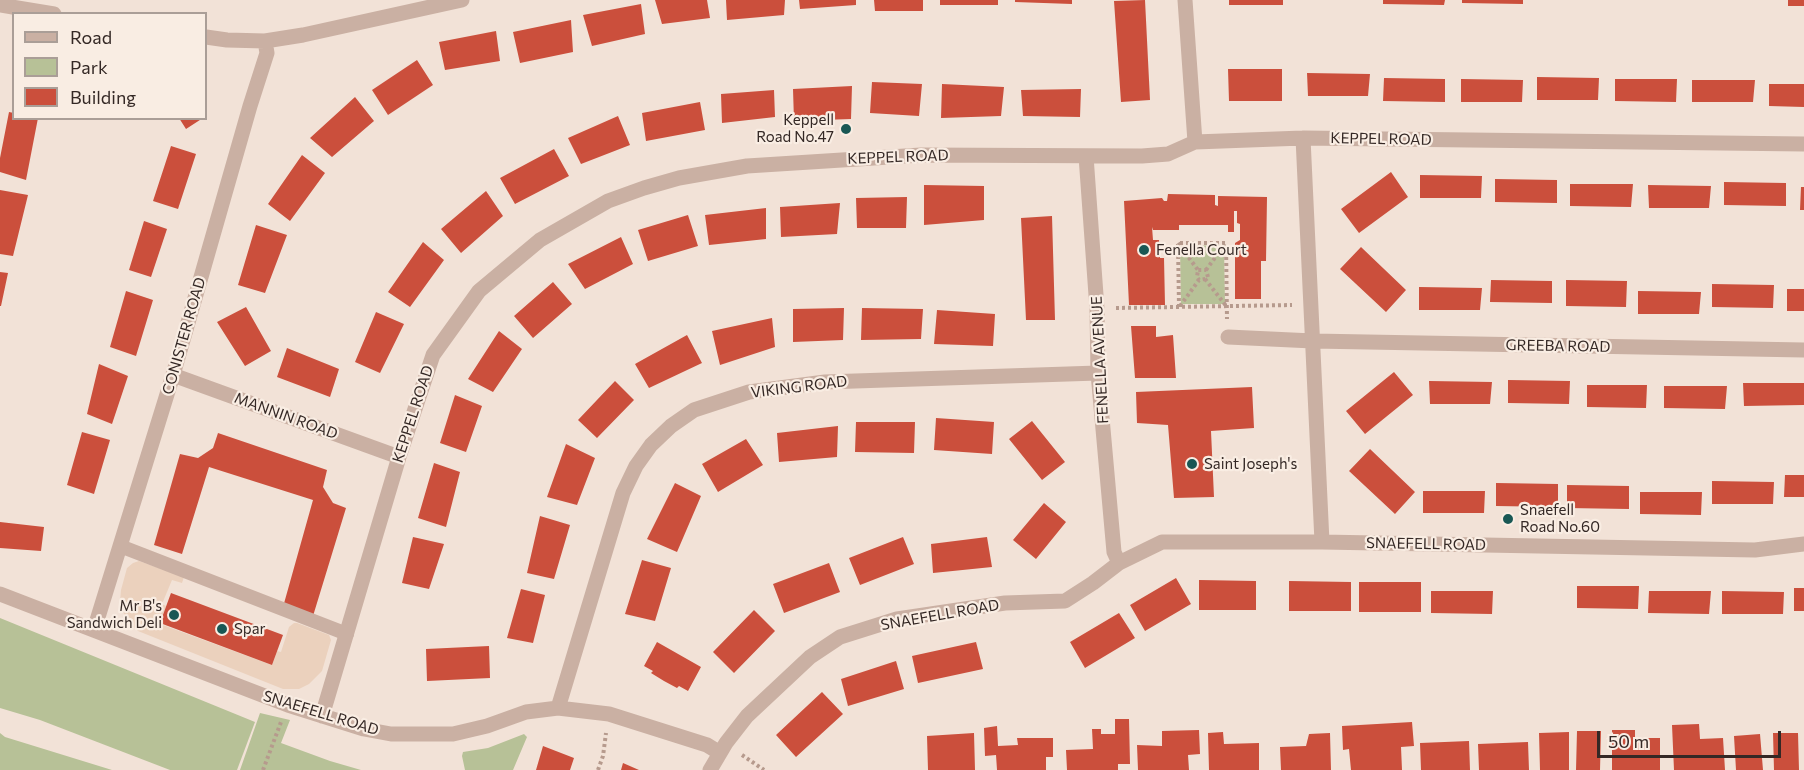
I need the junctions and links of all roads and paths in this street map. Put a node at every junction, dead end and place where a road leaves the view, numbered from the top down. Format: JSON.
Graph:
{"nodes":[{"id":1,"x":462,"y":0,"type":"edge"},
{"id":2,"x":1185,"y":0,"type":"edge"},
{"id":3,"x":0,"y":5,"type":"edge"},
{"id":4,"x":42,"y":12,"type":"edge"},
{"id":5,"x":207,"y":36,"type":"edge"},
{"id":6,"x":265,"y":41,"type":"junction"},
{"id":7,"x":1303,"y":138,"type":"junction"},
{"id":8,"x":1195,"y":142,"type":"junction"},
{"id":9,"x":1804,"y":144,"type":"edge"},
{"id":10,"x":1086,"y":156,"type":"junction"},
{"id":11,"x":1178,"y":243,"type":"junction"},
{"id":12,"x":1226,"y":243,"type":"junction"},
{"id":13,"x":1198,"y":270,"type":"junction"},
{"id":14,"x":1206,"y":270,"type":"junction"},
{"id":15,"x":1205,"y":279,"type":"junction"},
{"id":16,"x":1199,"y":280,"type":"junction"},
{"id":17,"x":1310,"y":305,"type":"junction"},
{"id":18,"x":1179,"y":307,"type":"junction"},
{"id":19,"x":1227,"y":307,"type":"junction"},
{"id":20,"x":1097,"y":309,"type":"junction"},
{"id":21,"x":1228,"y":337,"type":"joint"},
{"id":22,"x":1313,"y":341,"type":"junction"},
{"id":23,"x":1804,"y":350,"type":"edge"},
{"id":24,"x":1098,"y":372,"type":"junction"},
{"id":25,"x":173,"y":375,"type":"junction"},
{"id":26,"x":399,"y":458,"type":"junction"},
{"id":27,"x":1322,"y":542,"type":"junction"},
{"id":28,"x":1804,"y":544,"type":"edge"},
{"id":29,"x":120,"y":546,"type":"junction"},
{"id":30,"x":1119,"y":563,"type":"junction"},
{"id":31,"x":0,"y":594,"type":"edge"},
{"id":32,"x":94,"y":630,"type":"junction"},
{"id":33,"x":347,"y":634,"type":"junction"},
{"id":34,"x":288,"y":705,"type":"junction"},
{"id":35,"x":558,"y":708,"type":"junction"},
{"id":36,"x":609,"y":714,"type":"junction"},
{"id":37,"x":321,"y":716,"type":"junction"},
{"id":38,"x":723,"y":748,"type":"junction"},
{"id":39,"x":263,"y":770,"type":"edge"},
{"id":40,"x":598,"y":770,"type":"edge"},
{"id":41,"x":710,"y":770,"type":"edge"},
{"id":42,"x":764,"y":770,"type":"edge"}],
"edges":[{"from":1,"to":6,"type":"street"},
{"from":2,"to":8,"type":"street"},
{"from":3,"to":4,"type":"street"},
{"from":5,"to":6,"type":"street"},
{"from":6,"to":25,"type":"street","name":"CONISTER ROAD"},
{"from":7,"to":8,"type":"street","name":"KEPPEL ROAD"},
{"from":7,"to":9,"type":"street","name":"KEPPEL ROAD"},
{"from":7,"to":17,"type":"street"},
{"from":8,"to":10,"type":"street","name":"KEPPEL ROAD"},
{"from":10,"to":20,"type":"street","name":"FENELLA AVENUE"},
{"from":10,"to":26,"type":"street","name":"KEPPEL ROAD"},
{"from":11,"to":12,"type":"path"},
{"from":11,"to":13,"type":"path"},
{"from":11,"to":18,"type":"path"},
{"from":12,"to":14,"type":"path"},
{"from":12,"to":19,"type":"path"},
{"from":13,"to":14,"type":"path"},
{"from":13,"to":16,"type":"path"},
{"from":14,"to":15,"type":"path"},
{"from":15,"to":16,"type":"path"},
{"from":15,"to":19,"type":"path"},
{"from":16,"to":18,"type":"path"},
{"from":17,"to":19,"type":"path"},
{"from":17,"to":22,"type":"street"},
{"from":18,"to":19,"type":"path"},
{"from":18,"to":20,"type":"path"},
{"from":19,"to":21,"type":"path"},
{"from":20,"to":24,"type":"street","name":"FENELLA AVENUE"},
{"from":21,"to":22,"type":"street"},
{"from":22,"to":23,"type":"street","name":"GREEBA ROAD"},
{"from":22,"to":27,"type":"street"},
{"from":24,"to":30,"type":"street","name":"FENELLA AVENUE"},
{"from":24,"to":35,"type":"street","name":"VIKING ROAD"},
{"from":25,"to":26,"type":"street","name":"MANNIN ROAD"},
{"from":25,"to":29,"type":"street","name":"CONISTER ROAD"},
{"from":26,"to":33,"type":"street","name":"KEPPEL ROAD"},
{"from":27,"to":28,"type":"street","name":"SNAEFELL ROAD"},
{"from":27,"to":30,"type":"street","name":"SNAEFELL ROAD"},
{"from":29,"to":32,"type":"street","name":"CONISTER ROAD"},
{"from":29,"to":33,"type":"lane"},
{"from":30,"to":38,"type":"street","name":"SNAEFELL ROAD"},
{"from":31,"to":32,"type":"street","name":"SNAEFELL ROAD"},
{"from":32,"to":34,"type":"street","name":"SNAEFELL ROAD"},
{"from":33,"to":37,"type":"street","name":"KEPPEL ROAD"},
{"from":34,"to":37,"type":"street","name":"SNAEFELL ROAD"},
{"from":34,"to":39,"type":"path"},
{"from":35,"to":36,"type":"street","name":"SNAEFELL ROAD"},
{"from":35,"to":37,"type":"street","name":"SNAEFELL ROAD"},
{"from":36,"to":38,"type":"street","name":"SNAEFELL ROAD"},
{"from":36,"to":40,"type":"path"},
{"from":38,"to":41,"type":"street"},
{"from":38,"to":42,"type":"path"}]}
